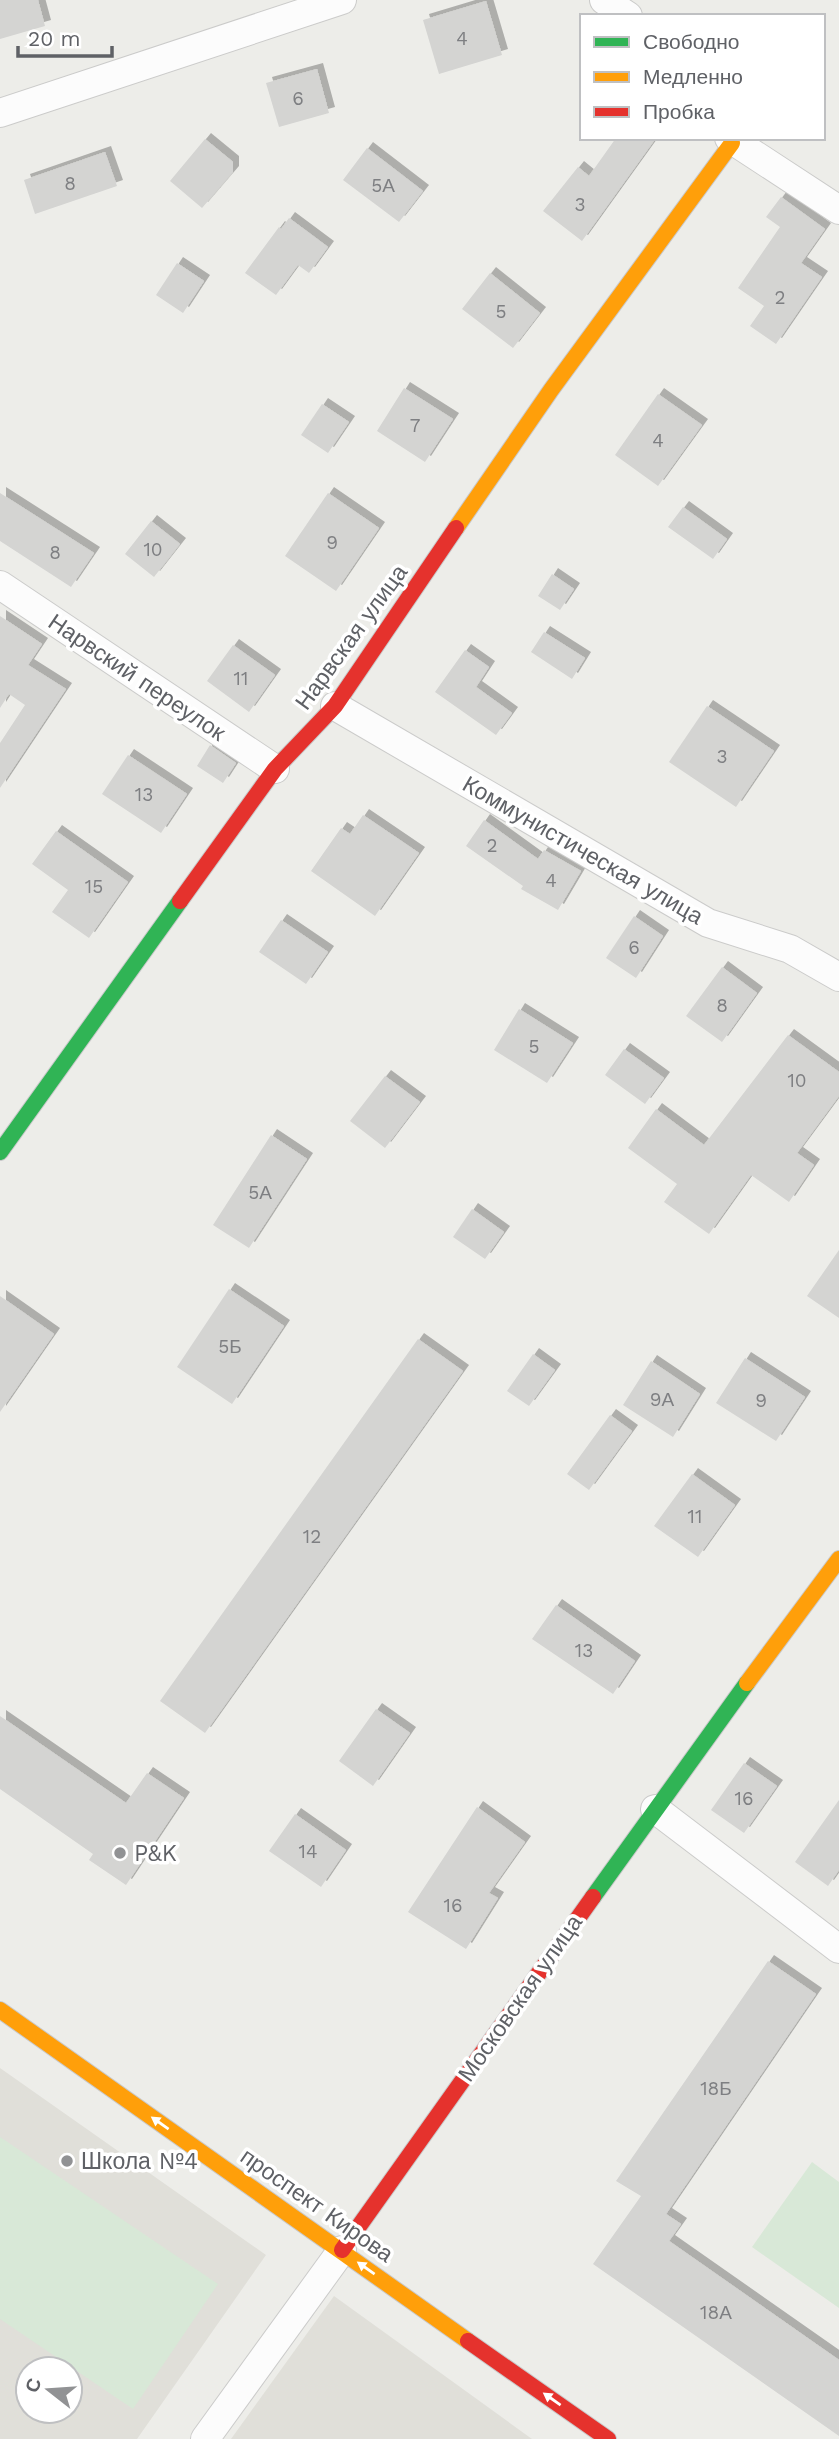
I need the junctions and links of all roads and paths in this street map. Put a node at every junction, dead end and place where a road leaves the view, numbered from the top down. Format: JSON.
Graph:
{"nodes":[{"id":1,"x":342,"y":0,"type":"edge"},
{"id":2,"x":604,"y":0,"type":"edge"},
{"id":3,"x":625,"y":14,"type":"edge"},
{"id":4,"x":0,"y":113,"type":"edge"},
{"id":5,"x":731,"y":140,"type":"edge"},
{"id":6,"x":839,"y":210,"type":"edge"},
{"id":7,"x":0,"y":585,"type":"edge"},
{"id":8,"x":335,"y":706,"type":"junction"},
{"id":9,"x":275,"y":769,"type":"junction"},
{"id":10,"x":839,"y":977,"type":"edge"},
{"id":11,"x":0,"y":1152,"type":"edge"},
{"id":12,"x":839,"y":1559,"type":"edge"},
{"id":13,"x":654,"y":1809,"type":"junction"},
{"id":14,"x":839,"y":1949,"type":"edge"},
{"id":15,"x":0,"y":2010,"type":"edge"},
{"id":16,"x":342,"y":2250,"type":"junction"},
{"id":17,"x":205,"y":2439,"type":"edge"},
{"id":18,"x":608,"y":2439,"type":"edge"}],
"edges":[{"from":1,"to":4,"type":"street"},
{"from":2,"to":3,"type":"street"},
{"from":5,"to":6,"type":"street"},
{"from":5,"to":8,"type":"street","name":"Нарвская улица"},
{"from":7,"to":9,"type":"street","name":"Нарвский переулок"},
{"from":8,"to":9,"type":"street","name":"Нарвская улица"},
{"from":8,"to":10,"type":"street","name":"Коммунистическая улица"},
{"from":9,"to":11,"type":"street","name":"Нарвская улица"},
{"from":12,"to":13,"type":"street","name":"Московская улица"},
{"from":13,"to":14,"type":"street"},
{"from":13,"to":16,"type":"street","name":"Московская улица"},
{"from":16,"to":15,"type":"street","name":"проспект Кирова","one_way":true},
{"from":16,"to":17,"type":"street","name":"Московская улица"},
{"from":18,"to":16,"type":"street","name":"проспект Кирова","one_way":true}]}
